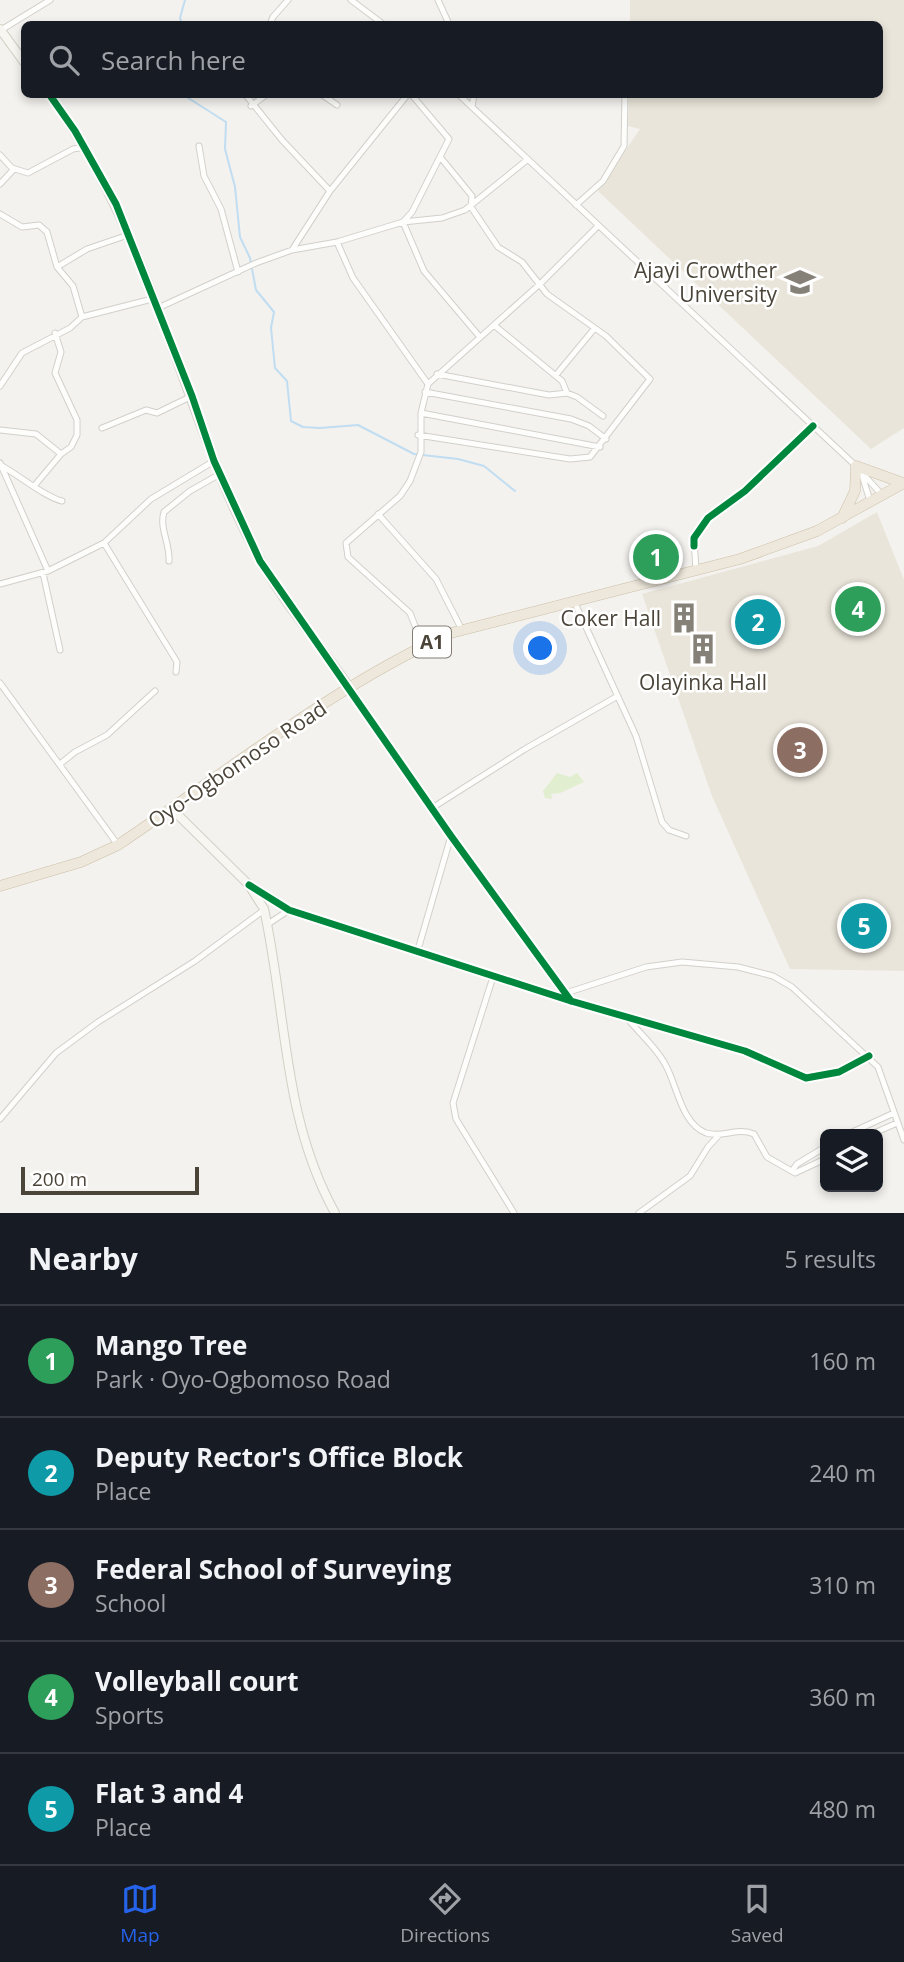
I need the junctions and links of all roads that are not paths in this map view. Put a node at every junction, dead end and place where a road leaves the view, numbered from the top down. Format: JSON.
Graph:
{"nodes":[{"id":1,"x":50,"y":0,"type":"edge"},
{"id":2,"x":288,"y":0,"type":"edge"},
{"id":3,"x":351,"y":0,"type":"edge"},
{"id":4,"x":438,"y":0,"type":"edge"},
{"id":5,"x":271,"y":21,"type":"edge"},
{"id":6,"x":379,"y":21,"type":"edge"},
{"id":7,"x":448,"y":21,"type":"edge"},
{"id":8,"x":1,"y":29,"type":"edge"},
{"id":9,"x":21,"y":58,"type":"edge"},
{"id":10,"x":52,"y":98,"type":"edge"},
{"id":11,"x":247,"y":98,"type":"edge"},
{"id":12,"x":262,"y":98,"type":"edge"},
{"id":13,"x":327,"y":98,"type":"edge"},
{"id":14,"x":407,"y":98,"type":"edge"},
{"id":15,"x":414,"y":98,"type":"edge"},
{"id":16,"x":462,"y":98,"type":"edge"},
{"id":17,"x":473,"y":98,"type":"edge"},
{"id":18,"x":625,"y":98,"type":"edge"},
{"id":19,"x":337,"y":105,"type":"dead end"},
{"id":20,"x":251,"y":106,"type":"junction"},
{"id":21,"x":472,"y":107,"type":"junction"},
{"id":22,"x":199,"y":146,"type":"dead end"},
{"id":23,"x":85,"y":147,"type":"junction"},
{"id":24,"x":0,"y":155,"type":"edge"},
{"id":25,"x":441,"y":158,"type":"junction"},
{"id":26,"x":527,"y":159,"type":"junction"},
{"id":27,"x":14,"y":169,"type":"junction"},
{"id":28,"x":0,"y":184,"type":"edge"},
{"id":29,"x":330,"y":191,"type":"junction"},
{"id":30,"x":576,"y":205,"type":"junction"},
{"id":31,"x":471,"y":207,"type":"junction"},
{"id":32,"x":0,"y":214,"type":"edge"},
{"id":33,"x":403,"y":222,"type":"junction"},
{"id":34,"x":598,"y":226,"type":"junction"},
{"id":35,"x":128,"y":235,"type":"junction"},
{"id":36,"x":337,"y":242,"type":"junction"},
{"id":37,"x":292,"y":250,"type":"junction"},
{"id":38,"x":57,"y":267,"type":"junction"},
{"id":39,"x":238,"y":272,"type":"junction"},
{"id":40,"x":541,"y":283,"type":"junction"},
{"id":41,"x":152,"y":299,"type":"junction"},
{"id":42,"x":158,"y":308,"type":"junction"},
{"id":43,"x":82,"y":317,"type":"junction"},
{"id":44,"x":495,"y":326,"type":"junction"},
{"id":45,"x":594,"y":329,"type":"junction"},
{"id":46,"x":55,"y":333,"type":"junction"},
{"id":47,"x":479,"y":336,"type":"junction"},
{"id":48,"x":437,"y":374,"type":"junction"},
{"id":49,"x":556,"y":375,"type":"junction"},
{"id":50,"x":428,"y":384,"type":"junction"},
{"id":51,"x":0,"y":386,"type":"edge"},
{"id":52,"x":425,"y":392,"type":"junction"},
{"id":53,"x":567,"y":393,"type":"junction"},
{"id":54,"x":192,"y":396,"type":"junction"},
{"id":55,"x":421,"y":413,"type":"junction"},
{"id":56,"x":603,"y":416,"type":"dead end"},
{"id":57,"x":813,"y":426,"type":"junction"},
{"id":58,"x":102,"y":428,"type":"dead end"},
{"id":59,"x":0,"y":430,"type":"edge"},
{"id":60,"x":418,"y":435,"type":"junction"},
{"id":61,"x":606,"y":439,"type":"junction"},
{"id":62,"x":600,"y":447,"type":"junction"},
{"id":63,"x":61,"y":454,"type":"junction"},
{"id":64,"x":214,"y":461,"type":"junction"},
{"id":65,"x":1,"y":465,"type":"edge"},
{"id":66,"x":859,"y":470,"type":"junction"},
{"id":67,"x":220,"y":474,"type":"junction"},
{"id":68,"x":904,"y":483,"type":"edge"},
{"id":69,"x":35,"y":485,"type":"junction"},
{"id":70,"x":882,"y":495,"type":"junction"},
{"id":71,"x":62,"y":501,"type":"dead end"},
{"id":72,"x":871,"y":502,"type":"junction"},
{"id":73,"x":378,"y":514,"type":"junction"},
{"id":74,"x":842,"y":519,"type":"junction"},
{"id":75,"x":104,"y":543,"type":"junction"},
{"id":76,"x":169,"y":561,"type":"dead end"},
{"id":77,"x":696,"y":570,"type":"junction"},
{"id":78,"x":45,"y":572,"type":"junction"},
{"id":79,"x":0,"y":584,"type":"edge"},
{"id":80,"x":574,"y":601,"type":"junction"},
{"id":81,"x":462,"y":630,"type":"junction"},
{"id":82,"x":423,"y":646,"type":"junction"},
{"id":83,"x":60,"y":650,"type":"dead end"},
{"id":84,"x":176,"y":671,"type":"dead end"},
{"id":85,"x":0,"y":683,"type":"edge"},
{"id":86,"x":349,"y":687,"type":"junction"},
{"id":87,"x":155,"y":691,"type":"dead end"},
{"id":88,"x":616,"y":697,"type":"junction"},
{"id":89,"x":60,"y":764,"type":"junction"},
{"id":90,"x":432,"y":808,"type":"junction"},
{"id":91,"x":172,"y":809,"type":"junction"},
{"id":92,"x":451,"y":836,"type":"junction"},
{"id":93,"x":685,"y":836,"type":"dead end"},
{"id":94,"x":118,"y":845,"type":"junction"},
{"id":95,"x":249,"y":885,"type":"junction"},
{"id":96,"x":0,"y":886,"type":"edge"},
{"id":97,"x":264,"y":909,"type":"junction"},
{"id":98,"x":289,"y":910,"type":"junction"},
{"id":99,"x":268,"y":925,"type":"junction"},
{"id":100,"x":417,"y":953,"type":"junction"},
{"id":101,"x":493,"y":977,"type":"junction"},
{"id":102,"x":566,"y":993,"type":"junction"},
{"id":103,"x":571,"y":1001,"type":"junction"},
{"id":104,"x":627,"y":1018,"type":"junction"},
{"id":105,"x":869,"y":1056,"type":"junction"},
{"id":106,"x":894,"y":1113,"type":"junction"},
{"id":107,"x":0,"y":1119,"type":"edge"},
{"id":108,"x":897,"y":1123,"type":"junction"},
{"id":109,"x":859,"y":1129,"type":"edge"},
{"id":110,"x":883,"y":1129,"type":"edge"},
{"id":111,"x":706,"y":1133,"type":"junction"},
{"id":112,"x":719,"y":1135,"type":"junction"},
{"id":113,"x":904,"y":1140,"type":"edge"},
{"id":114,"x":708,"y":1147,"type":"junction"},
{"id":115,"x":820,"y":1150,"type":"edge"},
{"id":116,"x":820,"y":1162,"type":"edge"},
{"id":117,"x":792,"y":1171,"type":"junction"},
{"id":118,"x":335,"y":1213,"type":"edge"},
{"id":119,"x":514,"y":1213,"type":"edge"},
{"id":120,"x":639,"y":1213,"type":"edge"}],
"edges":[{"from":1,"to":8,"type":"street"},
{"from":2,"to":5,"type":"street"},
{"from":3,"to":6,"type":"street"},
{"from":4,"to":7,"type":"street"},
{"from":8,"to":9,"type":"street"},
{"from":10,"to":23,"type":"street"},
{"from":11,"to":20,"type":"street"},
{"from":12,"to":20,"type":"street"},
{"from":13,"to":19,"type":"street"},
{"from":14,"to":29,"type":"street"},
{"from":15,"to":25,"type":"street"},
{"from":16,"to":21,"type":"street"},
{"from":17,"to":21,"type":"street"},
{"from":18,"to":30,"type":"street"},
{"from":20,"to":29,"type":"street"},
{"from":21,"to":26,"type":"street"},
{"from":22,"to":39,"type":"street"},
{"from":23,"to":27,"type":"street"},
{"from":23,"to":35,"type":"street"},
{"from":24,"to":27,"type":"street"},
{"from":25,"to":31,"type":"street"},
{"from":25,"to":33,"type":"street"},
{"from":26,"to":30,"type":"street"},
{"from":26,"to":31,"type":"street"},
{"from":27,"to":28,"type":"street"},
{"from":29,"to":37,"type":"street"},
{"from":30,"to":34,"type":"street"},
{"from":31,"to":33,"type":"street"},
{"from":31,"to":40,"type":"street"},
{"from":32,"to":38,"type":"street"},
{"from":33,"to":36,"type":"street"},
{"from":33,"to":47,"type":"street"},
{"from":34,"to":40,"type":"street"},
{"from":34,"to":57,"type":"street"},
{"from":35,"to":38,"type":"street"},
{"from":35,"to":41,"type":"street"},
{"from":36,"to":37,"type":"street"},
{"from":36,"to":50,"type":"street"},
{"from":37,"to":39,"type":"street"},
{"from":38,"to":43,"type":"street"},
{"from":39,"to":42,"type":"street"},
{"from":40,"to":44,"type":"street"},
{"from":40,"to":45,"type":"street"},
{"from":41,"to":42,"type":"street"},
{"from":41,"to":43,"type":"street"},
{"from":42,"to":54,"type":"street"},
{"from":43,"to":46,"type":"street"},
{"from":44,"to":47,"type":"street"},
{"from":44,"to":49,"type":"street"},
{"from":45,"to":49,"type":"street"},
{"from":45,"to":61,"type":"street"},
{"from":46,"to":51,"type":"street"},
{"from":46,"to":63,"type":"street"},
{"from":47,"to":48,"type":"street"},
{"from":48,"to":50,"type":"street"},
{"from":48,"to":53,"type":"street"},
{"from":49,"to":53,"type":"street"},
{"from":50,"to":52,"type":"street"},
{"from":52,"to":55,"type":"street"},
{"from":52,"to":61,"type":"street"},
{"from":53,"to":56,"type":"street"},
{"from":54,"to":58,"type":"street"},
{"from":54,"to":64,"type":"street"},
{"from":55,"to":60,"type":"street"},
{"from":55,"to":62,"type":"street"},
{"from":57,"to":66,"type":"street"},
{"from":57,"to":77,"type":"street"},
{"from":59,"to":63,"type":"street"},
{"from":60,"to":62,"type":"street"},
{"from":60,"to":73,"type":"street"},
{"from":61,"to":62,"type":"street"},
{"from":63,"to":69,"type":"street"},
{"from":64,"to":67,"type":"street"},
{"from":64,"to":75,"type":"street"},
{"from":65,"to":69,"type":"street"},
{"from":65,"to":78,"type":"street"},
{"from":66,"to":68,"type":"highway"},
{"from":66,"to":70,"type":"street"},
{"from":66,"to":72,"type":"street"},
{"from":66,"to":74,"type":"highway"},
{"from":67,"to":76,"type":"street"},
{"from":67,"to":86,"type":"street"},
{"from":68,"to":70,"type":"highway","name":"Oyo-Ogbomoso Road","number":"A1"},
{"from":69,"to":71,"type":"street"},
{"from":70,"to":72,"type":"highway","name":"Oyo-Ogbomoso Road","number":"A1"},
{"from":72,"to":74,"type":"highway","name":"Oyo-Ogbomoso Road","number":"A1"},
{"from":73,"to":81,"type":"street"},
{"from":73,"to":82,"type":"street"},
{"from":74,"to":77,"type":"highway","name":"Oyo-Ogbomoso Road","number":"A1"},
{"from":75,"to":78,"type":"street"},
{"from":75,"to":84,"type":"street"},
{"from":77,"to":80,"type":"highway","name":"Oyo-Ogbomoso Road","number":"A1"},
{"from":78,"to":79,"type":"street"},
{"from":78,"to":83,"type":"street"},
{"from":80,"to":81,"type":"highway","name":"Oyo-Ogbomoso Road","number":"A1"},
{"from":80,"to":88,"type":"street"},
{"from":81,"to":82,"type":"highway","name":"Oyo-Ogbomoso Road","number":"A1"},
{"from":82,"to":86,"type":"highway","name":"Oyo-Ogbomoso Road","number":"A1"},
{"from":85,"to":89,"type":"street"},
{"from":86,"to":90,"type":"street"},
{"from":86,"to":91,"type":"highway","name":"Oyo-Ogbomoso Road","number":"A1"},
{"from":87,"to":89,"type":"street"},
{"from":88,"to":90,"type":"street"},
{"from":88,"to":93,"type":"street"},
{"from":89,"to":94,"type":"street"},
{"from":90,"to":92,"type":"street"},
{"from":91,"to":94,"type":"highway","name":"Oyo-Ogbomoso Road","number":"A1"},
{"from":91,"to":95,"type":"street"},
{"from":92,"to":100,"type":"street"},
{"from":92,"to":102,"type":"street"},
{"from":94,"to":96,"type":"highway","name":"Oyo-Ogbomoso Road","number":"A1"},
{"from":95,"to":97,"type":"street"},
{"from":95,"to":98,"type":"street"},
{"from":97,"to":99,"type":"street"},
{"from":97,"to":107,"type":"street"},
{"from":98,"to":99,"type":"street"},
{"from":98,"to":100,"type":"street"},
{"from":99,"to":118,"type":"street"},
{"from":100,"to":101,"type":"street"},
{"from":101,"to":103,"type":"street"},
{"from":101,"to":119,"type":"street"},
{"from":102,"to":103,"type":"street"},
{"from":102,"to":105,"type":"street"},
{"from":103,"to":104,"type":"street"},
{"from":104,"to":105,"type":"street"},
{"from":104,"to":111,"type":"street"},
{"from":105,"to":106,"type":"street"},
{"from":106,"to":108,"type":"street"},
{"from":106,"to":109,"type":"street"},
{"from":108,"to":110,"type":"street"},
{"from":108,"to":113,"type":"street"},
{"from":111,"to":112,"type":"street"},
{"from":111,"to":114,"type":"street"},
{"from":112,"to":114,"type":"street"},
{"from":112,"to":117,"type":"street"},
{"from":114,"to":120,"type":"street"},
{"from":115,"to":117,"type":"street"},
{"from":116,"to":117,"type":"street"}]}
